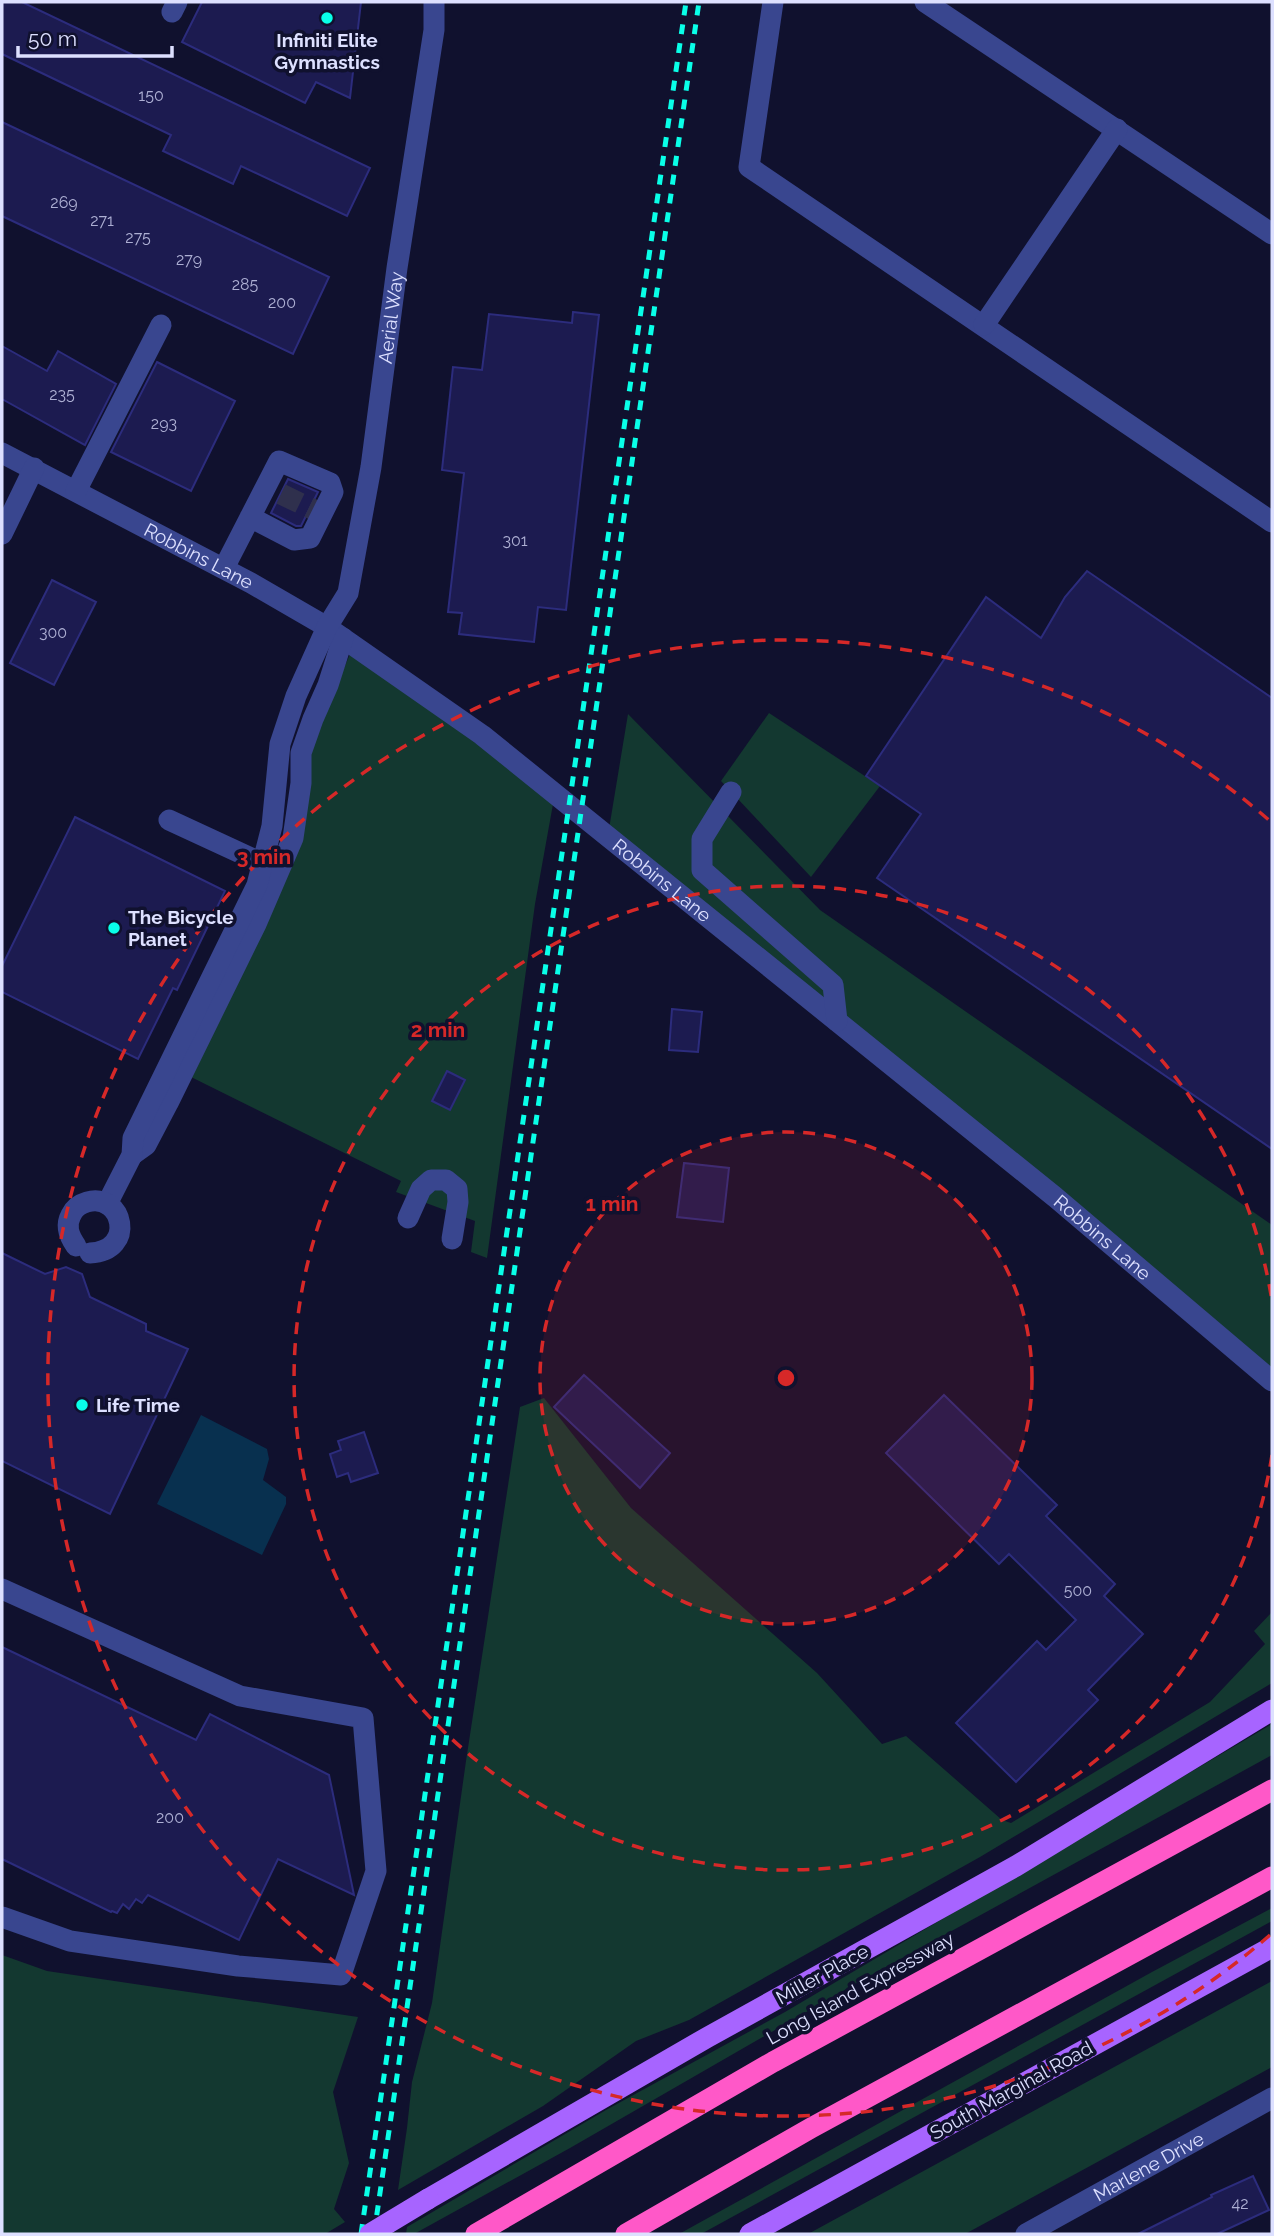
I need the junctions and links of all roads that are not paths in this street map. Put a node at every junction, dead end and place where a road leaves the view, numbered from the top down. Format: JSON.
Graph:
{"nodes":[{"id":1,"x":434,"y":2,"type":"edge"},
{"id":2,"x":773,"y":2,"type":"edge"},
{"id":3,"x":925,"y":2,"type":"edge"},
{"id":4,"x":1117,"y":129,"type":"junction"},
{"id":5,"x":1272,"y":234,"type":"edge"},
{"id":6,"x":161,"y":325,"type":"dead end"},
{"id":7,"x":984,"y":325,"type":"junction"},
{"id":8,"x":2,"y":453,"type":"edge"},
{"id":9,"x":34,"y":468,"type":"junction"},
{"id":10,"x":76,"y":491,"type":"junction"},
{"id":11,"x":332,"y":492,"type":"junction"},
{"id":12,"x":365,"y":498,"type":"junction"},
{"id":13,"x":250,"y":517,"type":"junction"},
{"id":14,"x":1272,"y":522,"type":"edge"},
{"id":15,"x":2,"y":534,"type":"edge"},
{"id":16,"x":224,"y":568,"type":"junction"},
{"id":17,"x":335,"y":633,"type":"junction"},
{"id":18,"x":731,"y":792,"type":"dead end"},
{"id":19,"x":169,"y":820,"type":"dead end"},
{"id":20,"x":262,"y":863,"type":"junction"},
{"id":21,"x":837,"y":1021,"type":"junction"},
{"id":22,"x":132,"y":1155,"type":"junction"},
{"id":23,"x":107,"y":1204,"type":"junction"},
{"id":24,"x":408,"y":1218,"type":"dead end"},
{"id":25,"x":452,"y":1239,"type":"dead end"},
{"id":26,"x":1272,"y":1381,"type":"edge"},
{"id":27,"x":2,"y":1589,"type":"edge"},
{"id":28,"x":1272,"y":1710,"type":"edge"},
{"id":29,"x":1272,"y":1790,"type":"edge"},
{"id":30,"x":1272,"y":1877,"type":"edge"},
{"id":31,"x":2,"y":1917,"type":"edge"},
{"id":32,"x":1272,"y":1947,"type":"edge"},
{"id":33,"x":1272,"y":2098,"type":"edge"},
{"id":34,"x":370,"y":2234,"type":"edge"},
{"id":35,"x":476,"y":2234,"type":"edge"},
{"id":36,"x":626,"y":2234,"type":"edge"},
{"id":37,"x":750,"y":2234,"type":"edge"},
{"id":38,"x":1026,"y":2234,"type":"edge"}],
"edges":[{"from":1,"to":12,"type":"street","name":"Aerial Way"},
{"from":2,"to":7,"type":"street"},
{"from":3,"to":4,"type":"street"},
{"from":4,"to":5,"type":"street"},
{"from":4,"to":7,"type":"street"},
{"from":6,"to":10,"type":"street"},
{"from":7,"to":14,"type":"street"},
{"from":8,"to":9,"type":"street","name":"Robbins Lane"},
{"from":9,"to":10,"type":"street","name":"Robbins Lane"},
{"from":9,"to":15,"type":"street"},
{"from":10,"to":16,"type":"street","name":"Robbins Lane"},
{"from":11,"to":12,"type":"street"},
{"from":11,"to":13,"type":"street"},
{"from":11,"to":13,"type":"street"},
{"from":12,"to":17,"type":"street","name":"Aerial Way"},
{"from":13,"to":16,"type":"street"},
{"from":16,"to":17,"type":"street","name":"Robbins Lane"},
{"from":17,"to":20,"type":"street"},
{"from":17,"to":21,"type":"street","name":"Robbins Lane"},
{"from":17,"to":22,"type":"street"},
{"from":18,"to":21,"type":"street"},
{"from":19,"to":20,"type":"street"},
{"from":20,"to":22,"type":"street"},
{"from":21,"to":26,"type":"street","name":"Robbins Lane"},
{"from":22,"to":23,"type":"street"},
{"from":23,"to":23,"type":"street"},
{"from":24,"to":25,"type":"street"},
{"from":27,"to":31,"type":"street"},
{"from":28,"to":34,"type":"main road","name":"Miller Place","bridge":true},
{"from":29,"to":35,"type":"highway","name":"Long Island Expressway"},
{"from":30,"to":36,"type":"highway"},
{"from":32,"to":37,"type":"main road","name":"South Marginal Road"},
{"from":33,"to":38,"type":"street","name":"Marlene Drive"}]}
